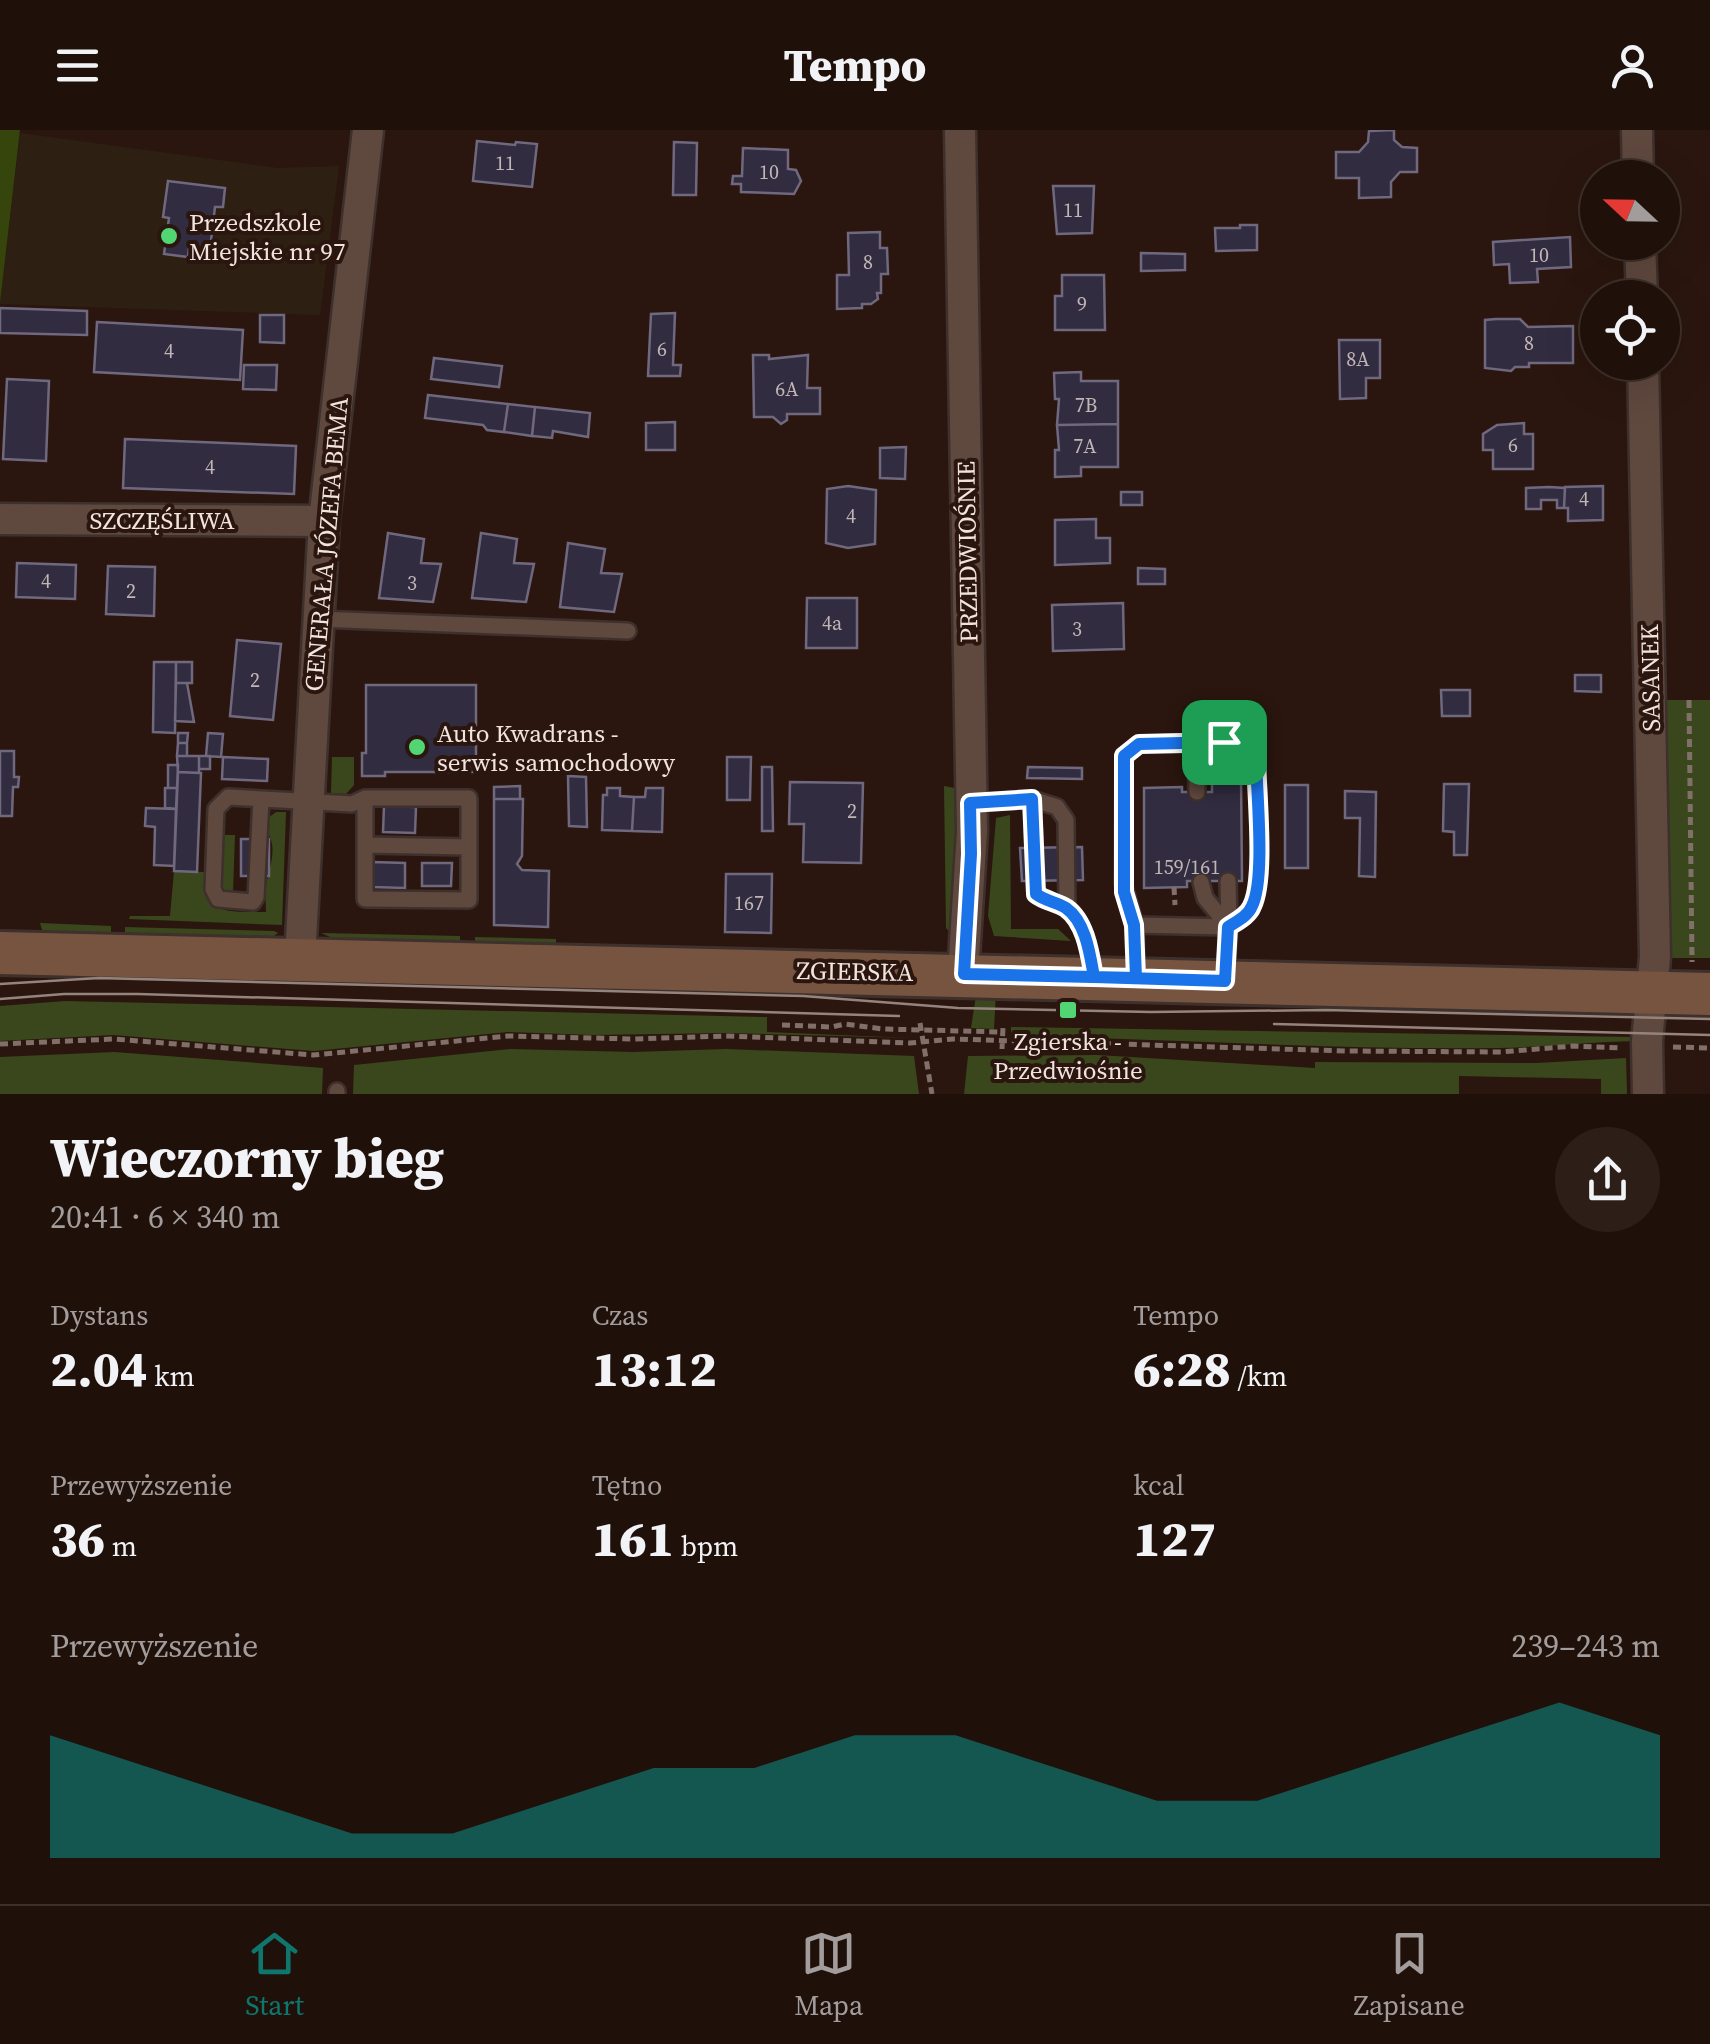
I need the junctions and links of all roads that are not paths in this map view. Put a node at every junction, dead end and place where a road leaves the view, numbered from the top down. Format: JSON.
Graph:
{"nodes":[{"id":1,"x":368,"y":130,"type":"edge"},
{"id":2,"x":960,"y":130,"type":"edge"},
{"id":3,"x":1637,"y":130,"type":"edge"},
{"id":4,"x":1638,"y":160,"type":"edge"},
{"id":5,"x":1643,"y":380,"type":"edge"},
{"id":6,"x":0,"y":519,"type":"edge"},
{"id":7,"x":324,"y":522,"type":"junction"},
{"id":8,"x":318,"y":619,"type":"junction"},
{"id":9,"x":628,"y":631,"type":"dead end"},
{"id":10,"x":1196,"y":742,"type":"junction"},
{"id":11,"x":1224,"y":742,"type":"junction"},
{"id":12,"x":1226,"y":775,"type":"dead end"},
{"id":13,"x":1198,"y":792,"type":"dead end"},
{"id":14,"x":365,"y":798,"type":"junction"},
{"id":15,"x":261,"y":799,"type":"junction"},
{"id":16,"x":1032,"y":799,"type":"junction"},
{"id":17,"x":307,"y":802,"type":"junction"},
{"id":18,"x":970,"y":803,"type":"junction"},
{"id":19,"x":365,"y":845,"type":"junction"},
{"id":20,"x":469,"y":847,"type":"junction"},
{"id":21,"x":1228,"y":881,"type":"dead end"},
{"id":22,"x":1201,"y":882,"type":"dead end"},
{"id":23,"x":1067,"y":909,"type":"junction"},
{"id":24,"x":1134,"y":925,"type":"junction"},
{"id":25,"x":1228,"y":927,"type":"junction"},
{"id":26,"x":0,"y":953,"type":"edge"},
{"id":27,"x":300,"y":958,"type":"junction"},
{"id":28,"x":964,"y":974,"type":"junction"},
{"id":29,"x":1094,"y":977,"type":"junction"},
{"id":30,"x":1136,"y":978,"type":"junction"},
{"id":31,"x":1701,"y":979,"type":"edge"},
{"id":32,"x":1225,"y":981,"type":"junction"},
{"id":33,"x":1652,"y":992,"type":"junction"},
{"id":34,"x":1648,"y":1094,"type":"edge"}],
"edges":[{"from":1,"to":7,"type":"street","name":"GENERAŁA JÓZEFA BEMA"},
{"from":2,"to":18,"type":"street","name":"PRZEDWIOŚNIE"},
{"from":3,"to":4,"type":"street"},
{"from":5,"to":33,"type":"street","name":"SASANEK"},
{"from":6,"to":7,"type":"street","name":"SZCZĘŚLIWA"},
{"from":7,"to":8,"type":"street","name":"GENERAŁA JÓZEFA BEMA"},
{"from":8,"to":9,"type":"lane"},
{"from":8,"to":17,"type":"street","name":"GENERAŁA JÓZEFA BEMA"},
{"from":10,"to":11,"type":"lane"},
{"from":10,"to":13,"type":"lane"},
{"from":10,"to":24,"type":"lane"},
{"from":11,"to":12,"type":"lane"},
{"from":11,"to":25,"type":"lane"},
{"from":14,"to":17,"type":"lane"},
{"from":14,"to":19,"type":"lane"},
{"from":14,"to":20,"type":"lane"},
{"from":15,"to":15,"type":"lane"},
{"from":15,"to":17,"type":"lane"},
{"from":16,"to":18,"type":"lane"},
{"from":16,"to":23,"type":"lane"},
{"from":16,"to":23,"type":"lane"},
{"from":17,"to":27,"type":"street","name":"GENERAŁA JÓZEFA BEMA"},
{"from":18,"to":28,"type":"street","name":"PRZEDWIOŚNIE"},
{"from":19,"to":20,"type":"lane"},
{"from":19,"to":20,"type":"lane"},
{"from":21,"to":25,"type":"lane"},
{"from":22,"to":25,"type":"lane"},
{"from":23,"to":29,"type":"lane"},
{"from":24,"to":25,"type":"lane"},
{"from":24,"to":30,"type":"lane"},
{"from":25,"to":32,"type":"lane"},
{"from":26,"to":27,"type":"main road","name":"ZGIERSKA"},
{"from":27,"to":28,"type":"main road","name":"ZGIERSKA"},
{"from":28,"to":29,"type":"main road","name":"ZGIERSKA"},
{"from":29,"to":30,"type":"main road","name":"ZGIERSKA"},
{"from":30,"to":32,"type":"main road","name":"ZGIERSKA"},
{"from":31,"to":33,"type":"main road","name":"ZGIERSKA"},
{"from":32,"to":33,"type":"main road","name":"ZGIERSKA"},
{"from":33,"to":34,"type":"street","name":"SASANEK"}]}
